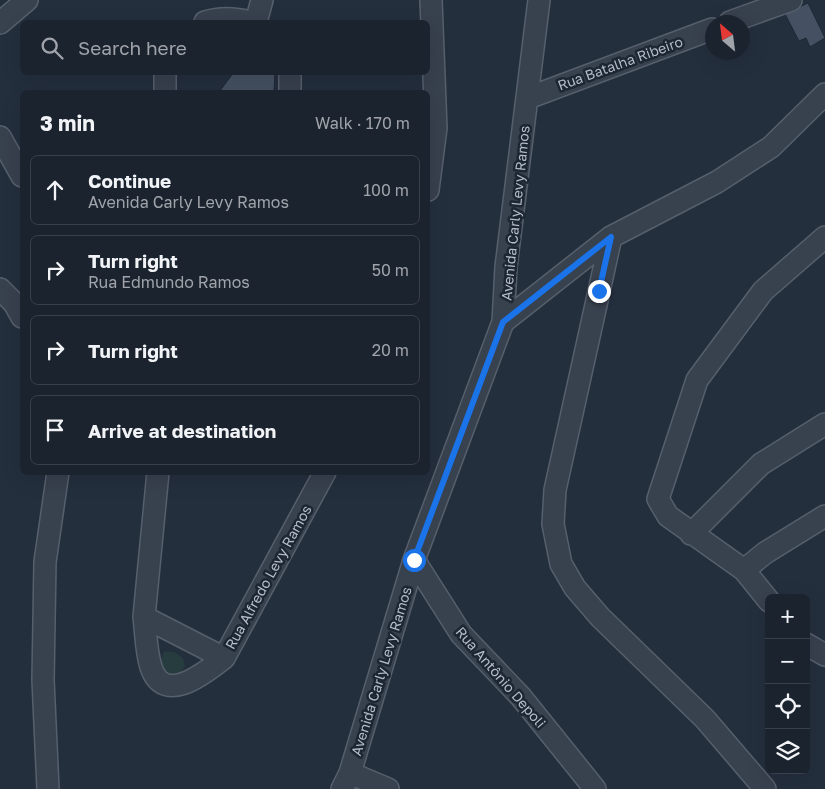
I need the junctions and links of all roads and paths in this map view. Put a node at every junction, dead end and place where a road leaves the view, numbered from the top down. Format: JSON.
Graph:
{"nodes":[{"id":1,"x":27,"y":0,"type":"edge"},
{"id":2,"x":262,"y":0,"type":"edge"},
{"id":3,"x":431,"y":0,"type":"edge"},
{"id":4,"x":539,"y":0,"type":"edge"},
{"id":5,"x":791,"y":0,"type":"edge"},
{"id":6,"x":749,"y":15,"type":"edge"},
{"id":7,"x":211,"y":20,"type":"edge"},
{"id":8,"x":242,"y":20,"type":"edge"},
{"id":9,"x":257,"y":20,"type":"edge"},
{"id":10,"x":0,"y":23,"type":"edge"},
{"id":11,"x":705,"y":32,"type":"edge"},
{"id":12,"x":430,"y":44,"type":"edge"},
{"id":13,"x":165,"y":75,"type":"edge"},
{"id":14,"x":290,"y":75,"type":"edge"},
{"id":15,"x":165,"y":90,"type":"edge"},
{"id":16,"x":290,"y":90,"type":"edge"},
{"id":17,"x":430,"y":93,"type":"edge"},
{"id":18,"x":825,"y":94,"type":"edge"},
{"id":19,"x":528,"y":98,"type":"junction"},
{"id":20,"x":0,"y":137,"type":"edge"},
{"id":21,"x":20,"y":172,"type":"edge"},
{"id":22,"x":430,"y":174,"type":"edge"},
{"id":23,"x":611,"y":237,"type":"junction"},
{"id":24,"x":825,"y":237,"type":"edge"},
{"id":25,"x":0,"y":289,"type":"edge"},
{"id":26,"x":20,"y":313,"type":"edge"},
{"id":27,"x":503,"y":322,"type":"junction"},
{"id":28,"x":825,"y":424,"type":"edge"},
{"id":29,"x":58,"y":475,"type":"edge"},
{"id":30,"x":158,"y":475,"type":"edge"},
{"id":31,"x":323,"y":475,"type":"edge"},
{"id":32,"x":825,"y":516,"type":"edge"},
{"id":33,"x":690,"y":534,"type":"junction"},
{"id":34,"x":414,"y":560,"type":"junction"},
{"id":35,"x":744,"y":570,"type":"junction"},
{"id":36,"x":765,"y":596,"type":"edge"},
{"id":37,"x":144,"y":617,"type":"junction"},
{"id":38,"x":810,"y":646,"type":"edge"},
{"id":39,"x":825,"y":655,"type":"edge"},
{"id":40,"x":224,"y":658,"type":"junction"},
{"id":41,"x":346,"y":781,"type":"edge"},
{"id":42,"x":48,"y":789,"type":"edge"},
{"id":43,"x":388,"y":789,"type":"edge"},
{"id":44,"x":596,"y":789,"type":"edge"},
{"id":45,"x":765,"y":789,"type":"edge"}],
"edges":[{"from":1,"to":10,"type":"street"},
{"from":2,"to":9,"type":"street"},
{"from":3,"to":12,"type":"street"},
{"from":4,"to":19,"type":"street","name":"Avenida Carly Levy Ramos"},
{"from":5,"to":6,"type":"street"},
{"from":7,"to":8,"type":"street"},
{"from":11,"to":19,"type":"street","name":"Rua Batalha Ribeiro"},
{"from":13,"to":15,"type":"street"},
{"from":14,"to":16,"type":"street"},
{"from":17,"to":22,"type":"street"},
{"from":18,"to":23,"type":"street"},
{"from":19,"to":27,"type":"street","name":"Avenida Carly Levy Ramos"},
{"from":20,"to":21,"type":"street"},
{"from":23,"to":27,"type":"street"},
{"from":23,"to":45,"type":"street"},
{"from":24,"to":33,"type":"street"},
{"from":25,"to":26,"type":"street"},
{"from":27,"to":34,"type":"street","name":"Avenida Carly Levy Ramos"},
{"from":28,"to":33,"type":"street"},
{"from":29,"to":42,"type":"street"},
{"from":30,"to":37,"type":"street"},
{"from":31,"to":40,"type":"street","name":"Rua Alfredo Levy Ramos"},
{"from":32,"to":35,"type":"street"},
{"from":33,"to":35,"type":"street"},
{"from":34,"to":41,"type":"street","name":"Avenida Carly Levy Ramos"},
{"from":34,"to":44,"type":"street","name":"Rua Antônio Depoli"},
{"from":35,"to":36,"type":"street"},
{"from":37,"to":40,"type":"street","name":"Rua Alfredo Levy Ramos"},
{"from":37,"to":40,"type":"street"},
{"from":38,"to":39,"type":"street"},
{"from":41,"to":43,"type":"street"}]}
